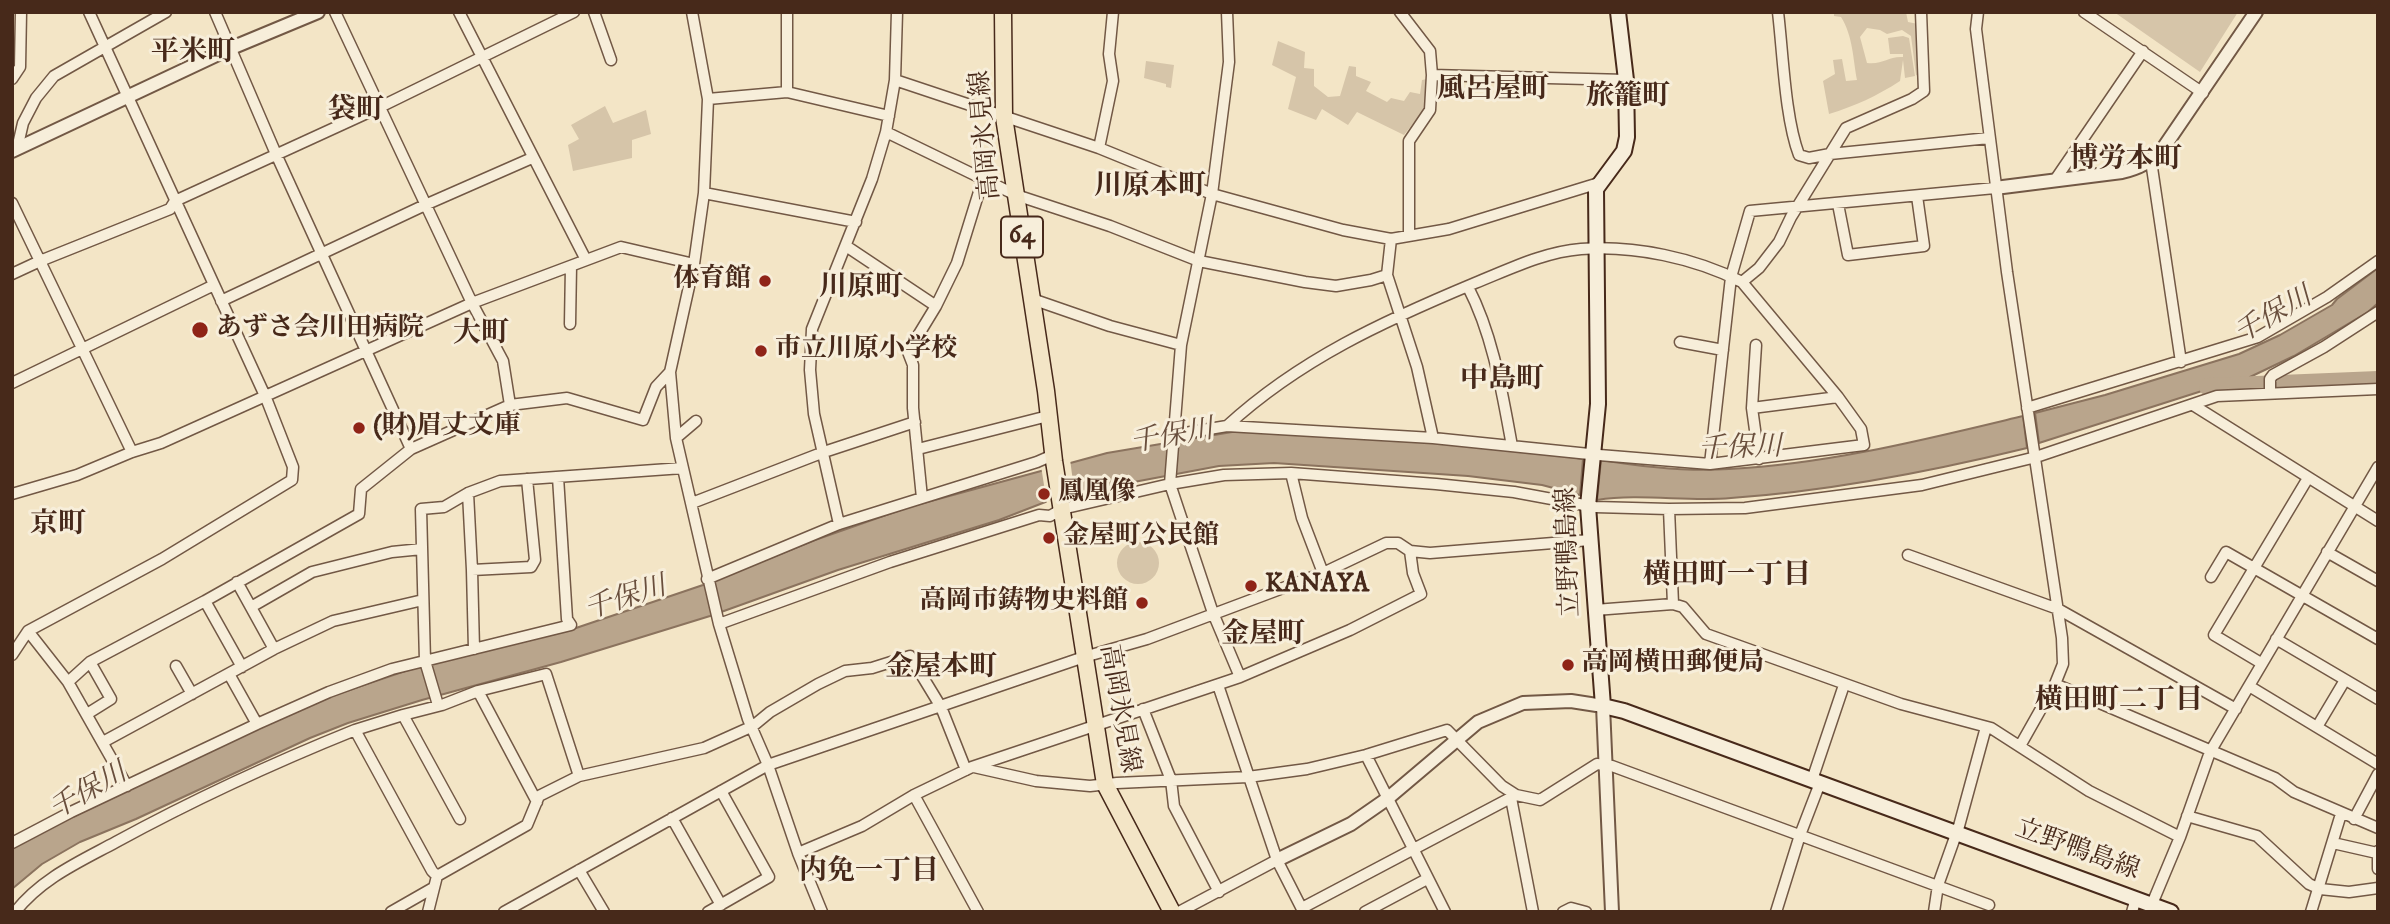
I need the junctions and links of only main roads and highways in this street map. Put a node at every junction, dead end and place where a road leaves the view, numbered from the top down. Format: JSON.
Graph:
{"nodes":[{"id":1,"x":1003,"y":12,"type":"edge"},
{"id":2,"x":1618,"y":12,"type":"edge"},
{"id":3,"x":2134,"y":905,"type":"edge"},
{"id":4,"x":1171,"y":912,"type":"edge"},
{"id":5,"x":2171,"y":912,"type":"edge"}],
"edges":[{"from":1,"to":4,"type":"main road","name":"高岡氷見線","number":"64"},
{"from":2,"to":3,"type":"main road","name":"立野鴨島線"},
{"from":3,"to":5,"type":"main road","name":"立野鴨島線"}]}
